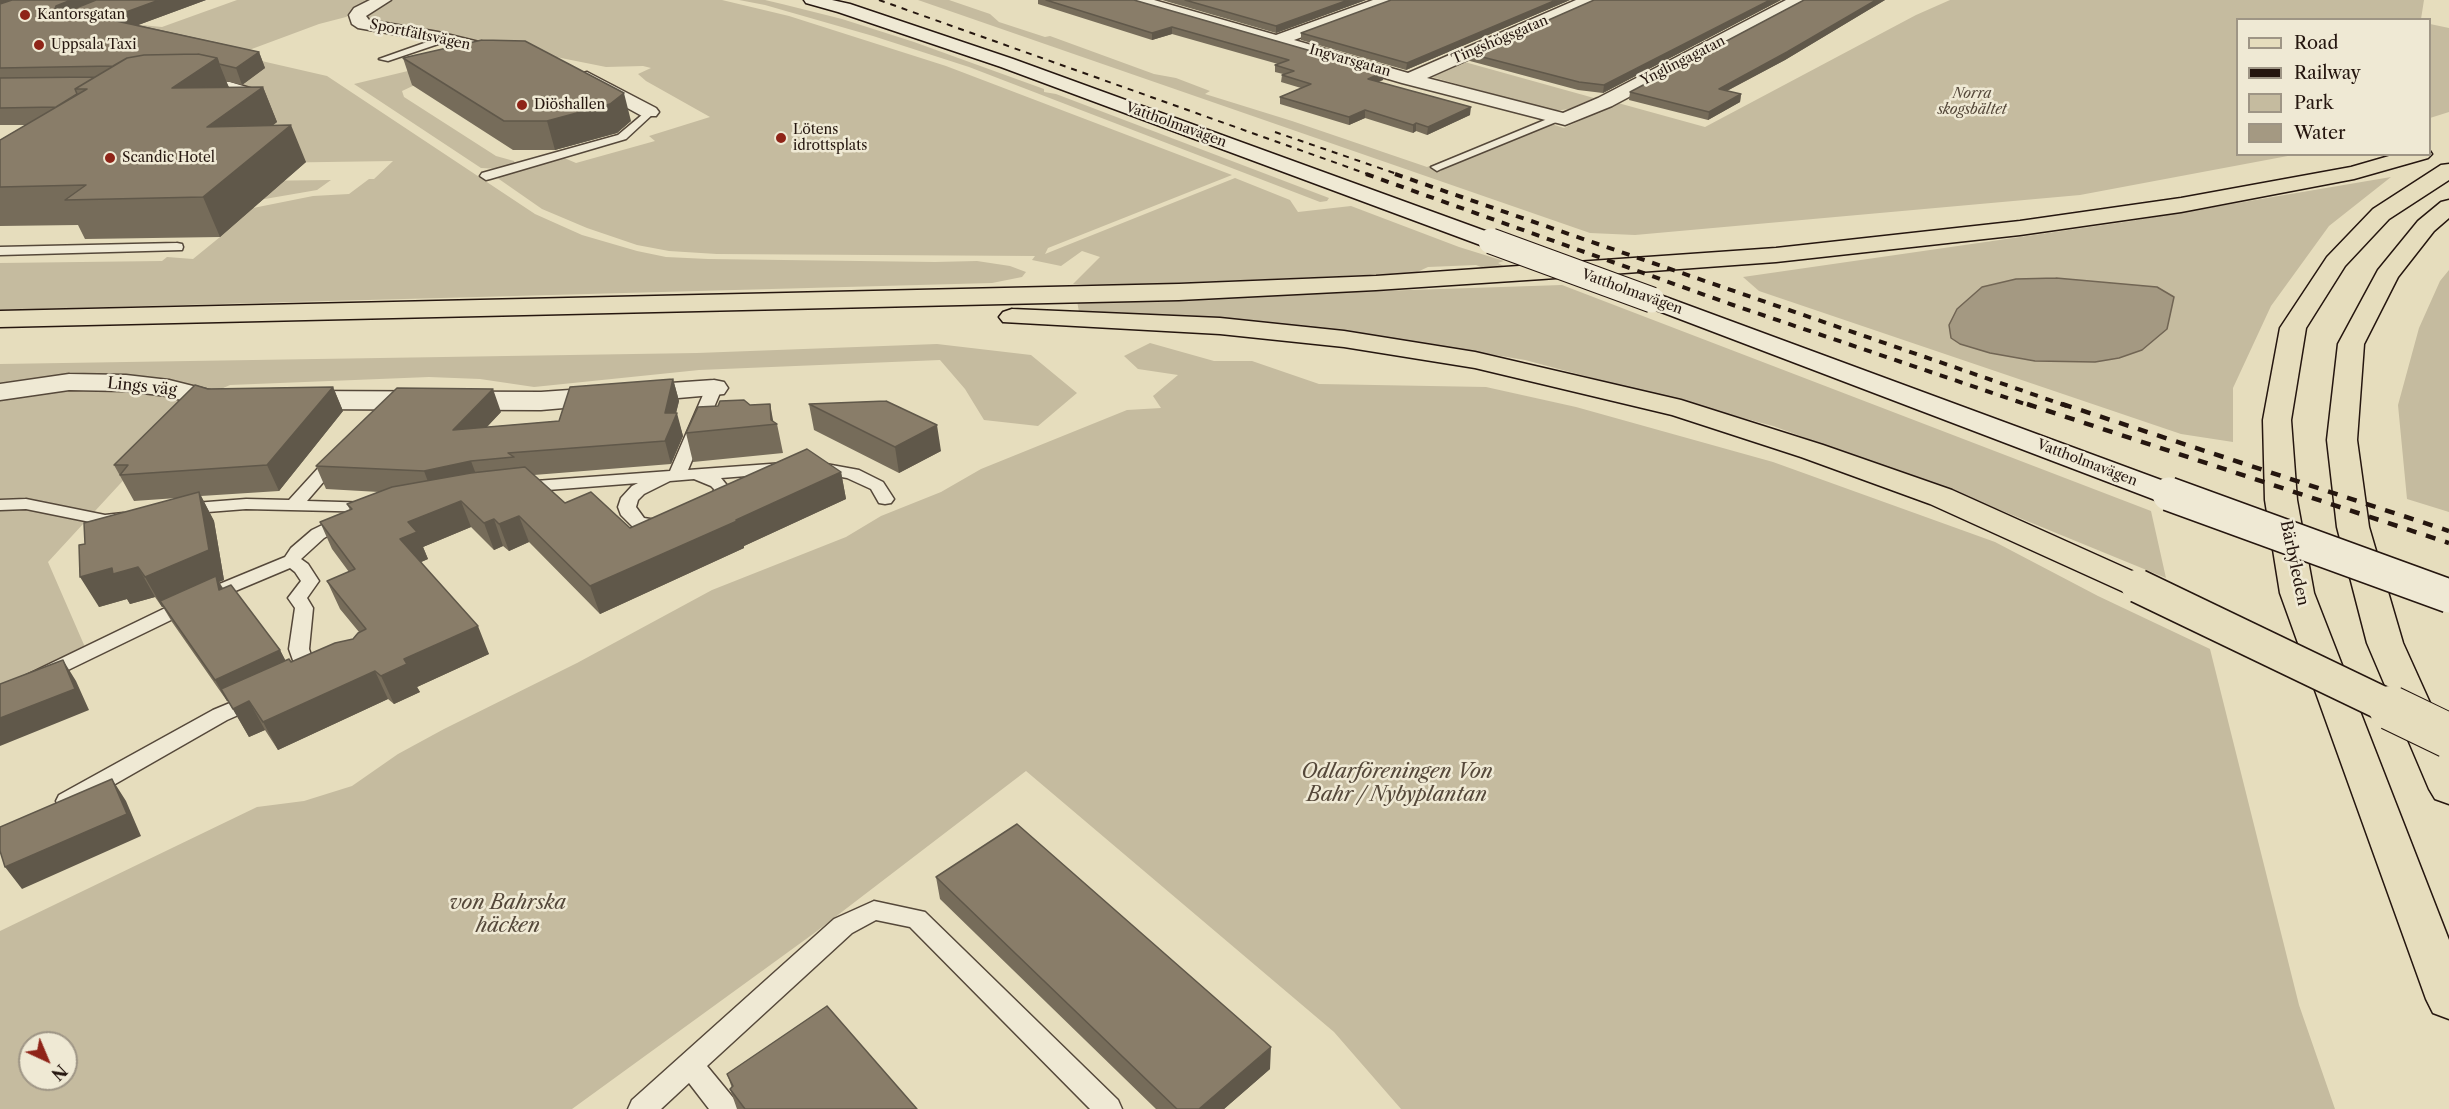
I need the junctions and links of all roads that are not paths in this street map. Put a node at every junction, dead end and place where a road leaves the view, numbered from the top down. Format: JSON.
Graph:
{"nodes":[{"id":1,"x":383,"y":0,"type":"edge"},
{"id":2,"x":812,"y":0,"type":"edge"},
{"id":3,"x":1136,"y":0,"type":"edge"},
{"id":4,"x":1182,"y":0,"type":"edge"},
{"id":5,"x":1388,"y":0,"type":"edge"},
{"id":6,"x":1590,"y":0,"type":"edge"},
{"id":7,"x":1799,"y":0,"type":"edge"},
{"id":8,"x":1161,"y":7,"type":"junction"},
{"id":9,"x":444,"y":39,"type":"junction"},
{"id":10,"x":1278,"y":40,"type":"junction"},
{"id":11,"x":384,"y":59,"type":"dead end"},
{"id":12,"x":531,"y":60,"type":"edge"},
{"id":13,"x":573,"y":70,"type":"edge"},
{"id":14,"x":1409,"y":79,"type":"junction"},
{"id":15,"x":189,"y":84,"type":"edge"},
{"id":16,"x":246,"y":107,"type":"edge"},
{"id":17,"x":649,"y":112,"type":"joint"},
{"id":18,"x":1561,"y":119,"type":"junction"},
{"id":19,"x":2435,"y":157,"type":"edge"},
{"id":20,"x":1437,"y":167,"type":"dead end"},
{"id":21,"x":486,"y":176,"type":"dead end"},
{"id":22,"x":2449,"y":207,"type":"edge"},
{"id":23,"x":177,"y":247,"type":"dead end"},
{"id":24,"x":0,"y":251,"type":"edge"},
{"id":25,"x":0,"y":320,"type":"edge"},
{"id":26,"x":0,"y":339,"type":"edge"},
{"id":27,"x":714,"y":388,"type":"joint"},
{"id":28,"x":0,"y":392,"type":"edge"},
{"id":29,"x":350,"y":443,"type":"edge"},
{"id":30,"x":696,"y":474,"type":"junction"},
{"id":31,"x":671,"y":476,"type":"junction"},
{"id":32,"x":510,"y":488,"type":"edge"},
{"id":33,"x":885,"y":499,"type":"dead end"},
{"id":34,"x":0,"y":505,"type":"edge"},
{"id":35,"x":301,"y":506,"type":"junction"},
{"id":36,"x":393,"y":507,"type":"edge"},
{"id":37,"x":372,"y":508,"type":"junction"},
{"id":38,"x":166,"y":512,"type":"edge"},
{"id":39,"x":144,"y":515,"type":"edge"},
{"id":40,"x":701,"y":516,"type":"edge"},
{"id":41,"x":679,"y":524,"type":"edge"},
{"id":42,"x":318,"y":534,"type":"junction"},
{"id":43,"x":291,"y":561,"type":"junction"},
{"id":44,"x":2449,"y":596,"type":"edge"},
{"id":45,"x":292,"y":682,"type":"edge"},
{"id":46,"x":272,"y":691,"type":"edge"},
{"id":47,"x":0,"y":696,"type":"edge"},
{"id":48,"x":2446,"y":767,"type":"edge"},
{"id":49,"x":54,"y":807,"type":"edge"},
{"id":50,"x":2449,"y":999,"type":"edge"},
{"id":51,"x":691,"y":1065,"type":"junction"},
{"id":52,"x":642,"y":1109,"type":"edge"},
{"id":53,"x":724,"y":1109,"type":"edge"},
{"id":54,"x":1108,"y":1109,"type":"edge"}],
"edges":[{"from":1,"to":9,"type":"street","name":"Sportfältsvägen"},
{"from":2,"to":44,"type":"street","name":"Vattholmavägen","bridge":true},
{"from":3,"to":8,"type":"street","name":"Ingvarsgatan"},
{"from":4,"to":8,"type":"street"},
{"from":5,"to":10,"type":"street"},
{"from":6,"to":14,"type":"street","name":"Tingshögsgatan"},
{"from":7,"to":18,"type":"street","name":"Ynglingagatan"},
{"from":8,"to":10,"type":"street","name":"Ingvarsgatan"},
{"from":9,"to":11,"type":"lane"},
{"from":9,"to":12,"type":"street","name":"Sportfältsvägen"},
{"from":10,"to":14,"type":"street","name":"Ingvarsgatan"},
{"from":13,"to":17,"type":"street"},
{"from":14,"to":18,"type":"street","name":"Ingvarsgatan"},
{"from":15,"to":16,"type":"lane"},
{"from":17,"to":21,"type":"lane"},
{"from":18,"to":20,"type":"lane","name":"Ynglingagatan"},
{"from":19,"to":25,"type":"main road"},
{"from":19,"to":50,"type":"main road","name":"Bärbyleden"},
{"from":22,"to":48,"type":"main road"},
{"from":23,"to":24,"type":"lane"},
{"from":26,"to":48,"type":"main road","bridge":true},
{"from":27,"to":28,"type":"street","name":"Lings väg"},
{"from":27,"to":31,"type":"lane"},
{"from":29,"to":35,"type":"lane"},
{"from":30,"to":31,"type":"lane"},
{"from":30,"to":33,"type":"lane"},
{"from":30,"to":40,"type":"lane"},
{"from":31,"to":32,"type":"lane"},
{"from":31,"to":41,"type":"lane"},
{"from":34,"to":39,"type":"lane"},
{"from":35,"to":37,"type":"lane"},
{"from":35,"to":38,"type":"lane"},
{"from":35,"to":42,"type":"lane"},
{"from":36,"to":37,"type":"lane"},
{"from":37,"to":42,"type":"lane"},
{"from":42,"to":43,"type":"lane"},
{"from":43,"to":45,"type":"lane"},
{"from":43,"to":47,"type":"lane"},
{"from":46,"to":49,"type":"lane"},
{"from":51,"to":52,"type":"lane"},
{"from":51,"to":53,"type":"lane"},
{"from":51,"to":54,"type":"lane"}]}
